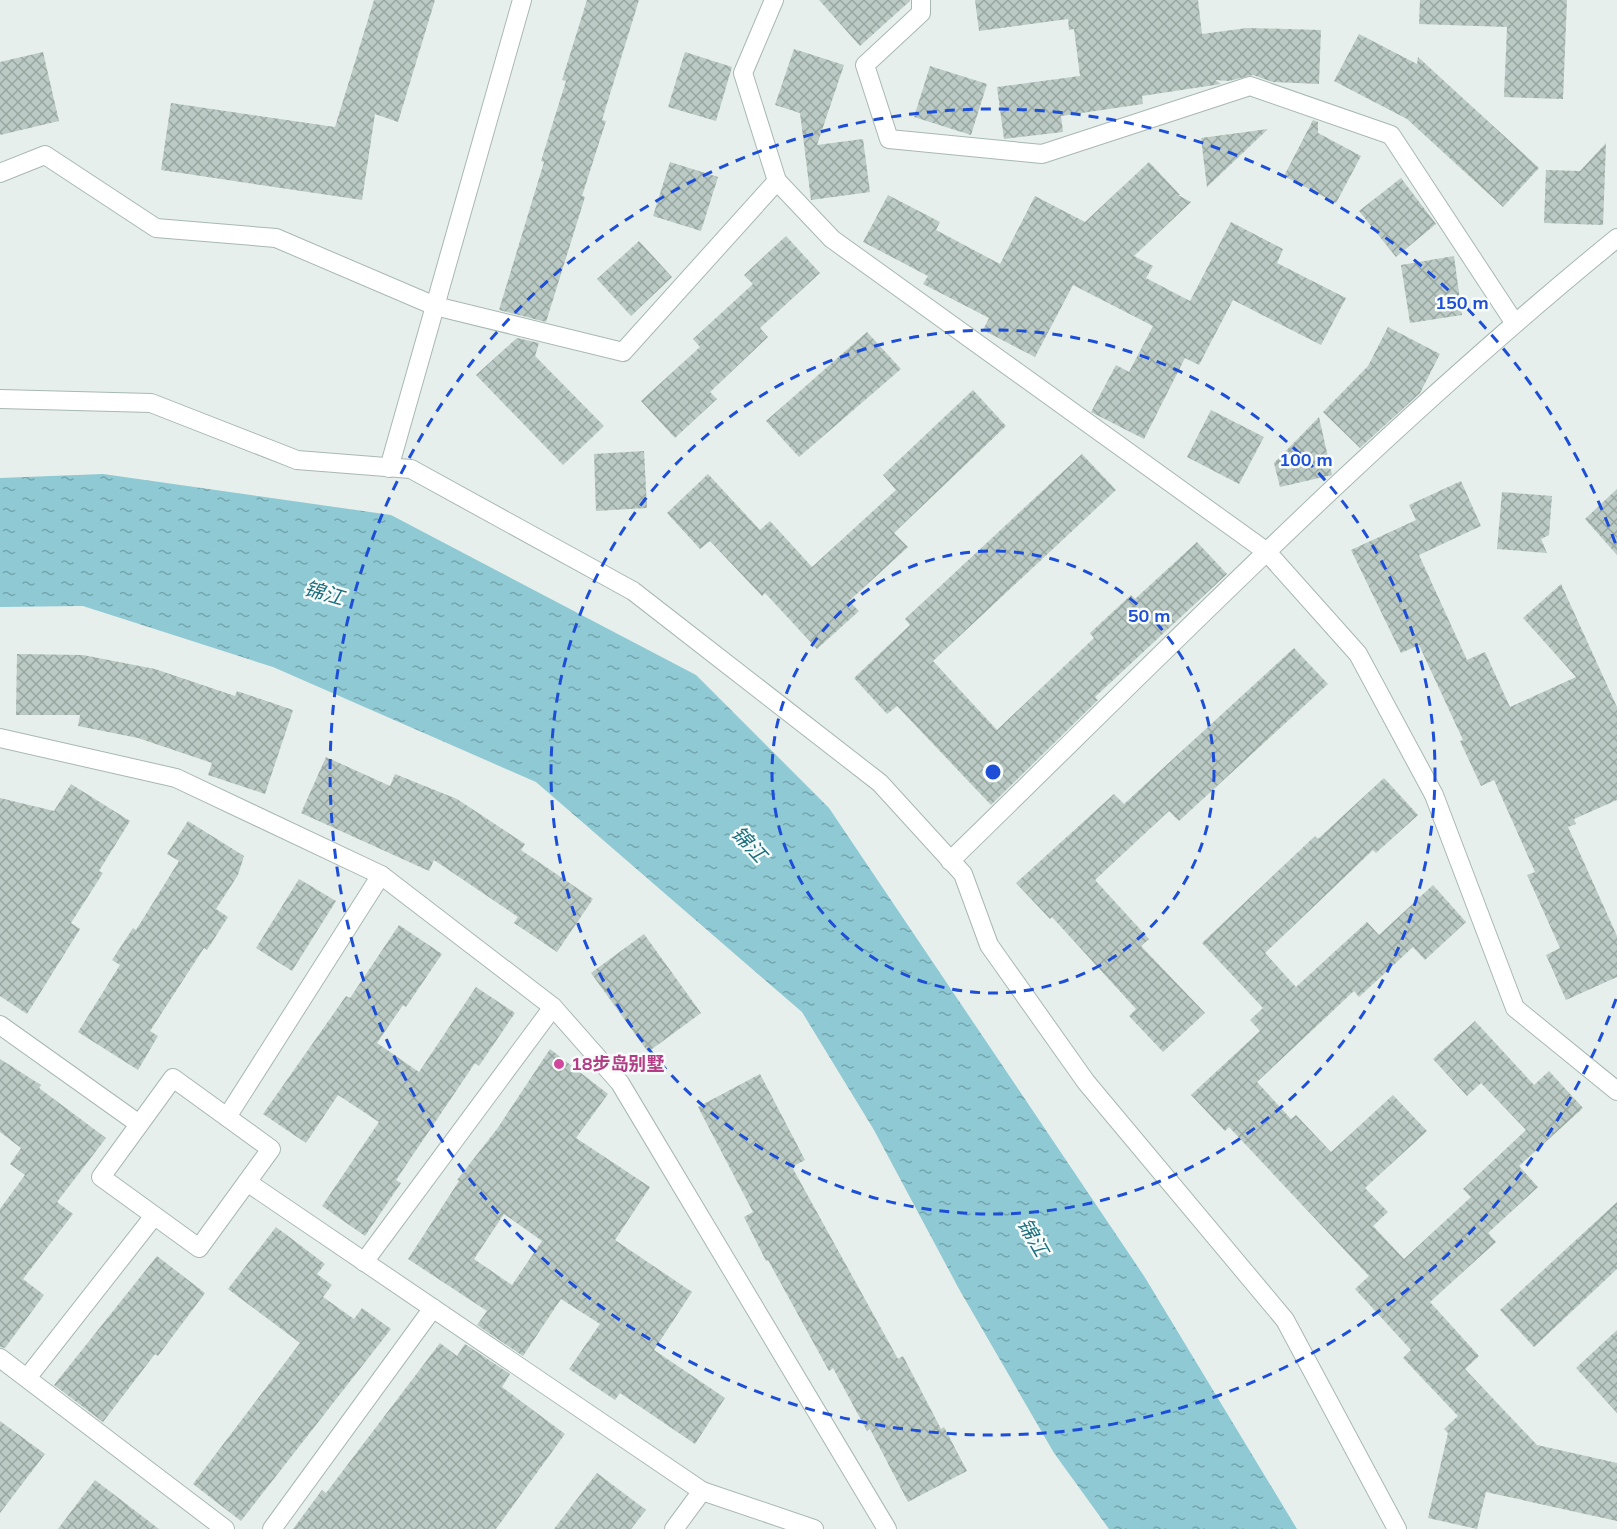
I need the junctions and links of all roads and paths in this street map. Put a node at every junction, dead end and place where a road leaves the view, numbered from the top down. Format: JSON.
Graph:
{"nodes":[{"id":1,"x":522,"y":0,"type":"edge"},
{"id":2,"x":774,"y":0,"type":"edge"},
{"id":3,"x":921,"y":0,"type":"edge"},
{"id":4,"x":0,"y":173,"type":"edge"},
{"id":5,"x":777,"y":181,"type":"junction"},
{"id":6,"x":1617,"y":238,"type":"edge"},
{"id":7,"x":435,"y":306,"type":"junction"},
{"id":8,"x":1514,"y":322,"type":"junction"},
{"id":9,"x":0,"y":399,"type":"edge"},
{"id":10,"x":389,"y":468,"type":"junction"},
{"id":11,"x":1267,"y":552,"type":"junction"},
{"id":12,"x":0,"y":738,"type":"edge"},
{"id":13,"x":950,"y":861,"type":"junction"},
{"id":14,"x":381,"y":875,"type":"junction"},
{"id":15,"x":553,"y":1006,"type":"junction"},
{"id":16,"x":0,"y":1025,"type":"edge"},
{"id":17,"x":1617,"y":1091,"type":"edge"},
{"id":18,"x":227,"y":1117,"type":"junction"},
{"id":19,"x":139,"y":1124,"type":"junction"},
{"id":20,"x":247,"y":1182,"type":"junction"},
{"id":21,"x":154,"y":1216,"type":"junction"},
{"id":22,"x":364,"y":1262,"type":"junction"},
{"id":23,"x":432,"y":1308,"type":"junction"},
{"id":24,"x":0,"y":1358,"type":"edge"},
{"id":25,"x":27,"y":1378,"type":"junction"},
{"id":26,"x":702,"y":1491,"type":"junction"},
{"id":27,"x":225,"y":1529,"type":"edge"},
{"id":28,"x":272,"y":1529,"type":"edge"},
{"id":29,"x":674,"y":1529,"type":"edge"},
{"id":30,"x":814,"y":1529,"type":"edge"},
{"id":31,"x":886,"y":1529,"type":"edge"},
{"id":32,"x":1397,"y":1529,"type":"edge"}],
"edges":[{"from":1,"to":7,"type":"street"},
{"from":2,"to":5,"type":"street"},
{"from":3,"to":8,"type":"street"},
{"from":4,"to":7,"type":"street"},
{"from":5,"to":7,"type":"street"},
{"from":5,"to":11,"type":"street"},
{"from":6,"to":8,"type":"street"},
{"from":7,"to":10,"type":"street"},
{"from":8,"to":11,"type":"street"},
{"from":9,"to":10,"type":"street"},
{"from":10,"to":13,"type":"street"},
{"from":11,"to":13,"type":"street"},
{"from":11,"to":17,"type":"street"},
{"from":12,"to":14,"type":"street"},
{"from":13,"to":32,"type":"street"},
{"from":14,"to":15,"type":"street"},
{"from":14,"to":18,"type":"street"},
{"from":15,"to":22,"type":"street"},
{"from":15,"to":31,"type":"street"},
{"from":16,"to":19,"type":"street"},
{"from":18,"to":19,"type":"street"},
{"from":18,"to":20,"type":"street"},
{"from":19,"to":21,"type":"street"},
{"from":20,"to":21,"type":"street"},
{"from":20,"to":22,"type":"street"},
{"from":21,"to":25,"type":"street"},
{"from":22,"to":23,"type":"street"},
{"from":23,"to":26,"type":"street"},
{"from":23,"to":28,"type":"street"},
{"from":24,"to":25,"type":"street"},
{"from":25,"to":27,"type":"street"},
{"from":26,"to":29,"type":"street"},
{"from":26,"to":30,"type":"street"}]}
